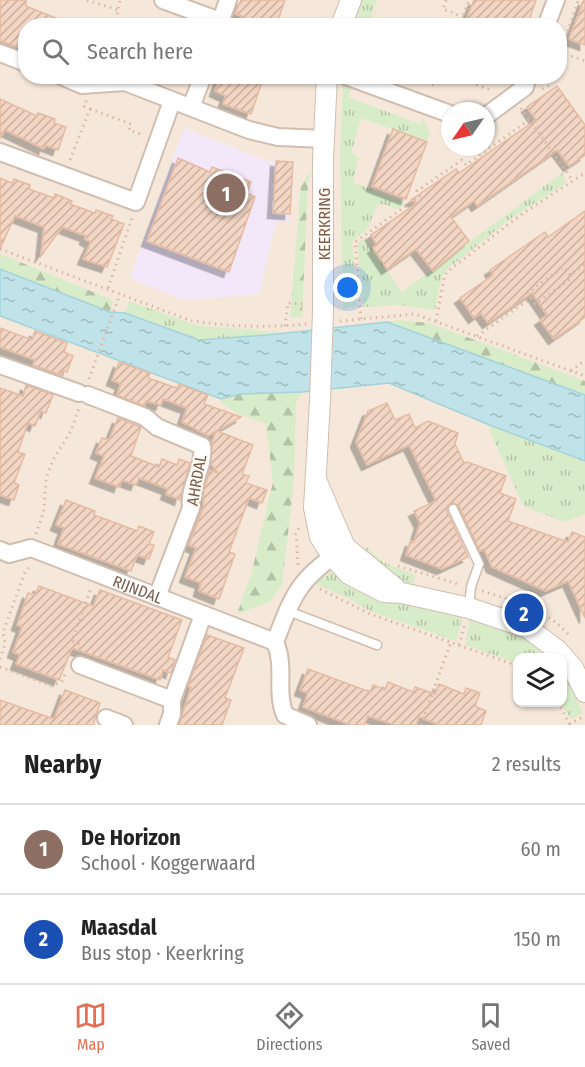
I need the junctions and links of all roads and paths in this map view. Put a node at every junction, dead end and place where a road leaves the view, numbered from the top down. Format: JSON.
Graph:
{"nodes":[{"id":1,"x":87,"y":0,"type":"edge"},
{"id":2,"x":120,"y":0,"type":"edge"},
{"id":3,"x":163,"y":0,"type":"edge"},
{"id":4,"x":228,"y":0,"type":"edge"},
{"id":5,"x":351,"y":0,"type":"edge"},
{"id":6,"x":446,"y":0,"type":"edge"},
{"id":7,"x":469,"y":0,"type":"edge"},
{"id":8,"x":556,"y":0,"type":"edge"},
{"id":9,"x":585,"y":1,"type":"edge"},
{"id":10,"x":118,"y":10,"type":"junction"},
{"id":11,"x":463,"y":16,"type":"joint"},
{"id":12,"x":116,"y":18,"type":"edge"},
{"id":13,"x":207,"y":18,"type":"edge"},
{"id":14,"x":221,"y":18,"type":"edge"},
{"id":15,"x":344,"y":18,"type":"edge"},
{"id":16,"x":549,"y":18,"type":"edge"},
{"id":17,"x":567,"y":34,"type":"edge"},
{"id":18,"x":0,"y":53,"type":"edge"},
{"id":19,"x":567,"y":55,"type":"edge"},
{"id":20,"x":18,"y":60,"type":"edge"},
{"id":21,"x":585,"y":61,"type":"edge"},
{"id":22,"x":92,"y":84,"type":"edge"},
{"id":23,"x":129,"y":84,"type":"edge"},
{"id":24,"x":200,"y":84,"type":"edge"},
{"id":25,"x":327,"y":84,"type":"edge"},
{"id":26,"x":368,"y":84,"type":"edge"},
{"id":27,"x":475,"y":84,"type":"edge"},
{"id":28,"x":526,"y":84,"type":"edge"},
{"id":29,"x":512,"y":98,"type":"junction"},
{"id":30,"x":172,"y":100,"type":"junction"},
{"id":31,"x":191,"y":107,"type":"junction"},
{"id":32,"x":90,"y":109,"type":"junction"},
{"id":33,"x":495,"y":110,"type":"edge"},
{"id":34,"x":441,"y":111,"type":"edge"},
{"id":35,"x":529,"y":120,"type":"junction"},
{"id":36,"x":325,"y":139,"type":"junction"},
{"id":37,"x":158,"y":141,"type":"junction"},
{"id":38,"x":0,"y":152,"type":"edge"},
{"id":39,"x":585,"y":173,"type":"edge"},
{"id":40,"x":64,"y":175,"type":"junction"},
{"id":41,"x":580,"y":176,"type":"junction"},
{"id":42,"x":573,"y":181,"type":"junction"},
{"id":43,"x":585,"y":183,"type":"edge"},
{"id":44,"x":136,"y":202,"type":"junction"},
{"id":45,"x":0,"y":249,"type":"edge"},
{"id":46,"x":585,"y":264,"type":"edge"},
{"id":47,"x":570,"y":275,"type":"junction"},
{"id":48,"x":108,"y":289,"type":"junction"},
{"id":49,"x":120,"y":294,"type":"junction"},
{"id":50,"x":531,"y":298,"type":"junction"},
{"id":51,"x":298,"y":303,"type":"dead end"},
{"id":52,"x":326,"y":318,"type":"junction"},
{"id":53,"x":361,"y":319,"type":"junction"},
{"id":54,"x":436,"y":321,"type":"junction"},
{"id":55,"x":285,"y":326,"type":"junction"},
{"id":56,"x":477,"y":336,"type":"junction"},
{"id":57,"x":585,"y":360,"type":"edge"},
{"id":58,"x":0,"y":365,"type":"edge"},
{"id":59,"x":571,"y":371,"type":"junction"},
{"id":60,"x":585,"y":376,"type":"edge"},
{"id":61,"x":83,"y":394,"type":"junction"},
{"id":62,"x":453,"y":509,"type":"dead end"},
{"id":63,"x":31,"y":549,"type":"junction"},
{"id":64,"x":0,"y":550,"type":"edge"},
{"id":65,"x":339,"y":552,"type":"junction"},
{"id":66,"x":391,"y":563,"type":"dead end"},
{"id":67,"x":96,"y":574,"type":"junction"},
{"id":68,"x":471,"y":587,"type":"junction"},
{"id":69,"x":157,"y":597,"type":"junction"},
{"id":70,"x":469,"y":608,"type":"junction"},
{"id":71,"x":288,"y":611,"type":"junction"},
{"id":72,"x":203,"y":615,"type":"junction"},
{"id":73,"x":571,"y":637,"type":"dead end"},
{"id":74,"x":0,"y":642,"type":"edge"},
{"id":75,"x":275,"y":642,"type":"junction"},
{"id":76,"x":451,"y":642,"type":"dead end"},
{"id":77,"x":5,"y":644,"type":"junction"},
{"id":78,"x":377,"y":645,"type":"dead end"},
{"id":79,"x":0,"y":659,"type":"edge"},
{"id":80,"x":77,"y":664,"type":"junction"},
{"id":81,"x":0,"y":667,"type":"edge"},
{"id":82,"x":585,"y":692,"type":"edge"},
{"id":83,"x":172,"y":700,"type":"junction"},
{"id":84,"x":561,"y":707,"type":"edge"},
{"id":85,"x":585,"y":716,"type":"edge"},
{"id":86,"x":106,"y":718,"type":"dead end"},
{"id":87,"x":570,"y":724,"type":"edge"},
{"id":88,"x":124,"y":725,"type":"edge"},
{"id":89,"x":168,"y":725,"type":"edge"},
{"id":90,"x":308,"y":725,"type":"edge"},
{"id":91,"x":421,"y":725,"type":"edge"}],
"edges":[{"from":1,"to":10,"type":"path"},
{"from":2,"to":10,"type":"path"},
{"from":3,"to":13,"type":"street"},
{"from":4,"to":14,"type":"street"},
{"from":5,"to":15,"type":"street"},
{"from":6,"to":11,"type":"path"},
{"from":7,"to":11,"type":"path"},
{"from":8,"to":16,"type":"street"},
{"from":9,"to":17,"type":"path"},
{"from":10,"to":12,"type":"path"},
{"from":18,"to":20,"type":"street"},
{"from":19,"to":21,"type":"path"},
{"from":22,"to":32,"type":"path"},
{"from":23,"to":30,"type":"street"},
{"from":24,"to":31,"type":"street"},
{"from":25,"to":36,"type":"street","name":"KEERKRING"},
{"from":26,"to":34,"type":"street"},
{"from":27,"to":29,"type":"path"},
{"from":28,"to":29,"type":"street"},
{"from":29,"to":33,"type":"street"},
{"from":29,"to":35,"type":"path"},
{"from":30,"to":31,"type":"street"},
{"from":30,"to":37,"type":"street"},
{"from":31,"to":36,"type":"street"},
{"from":32,"to":37,"type":"path"},
{"from":32,"to":40,"type":"path"},
{"from":35,"to":42,"type":"path"},
{"from":35,"to":53,"type":"path"},
{"from":36,"to":52,"type":"street","name":"KEERKRING"},
{"from":37,"to":44,"type":"street"},
{"from":38,"to":40,"type":"street"},
{"from":39,"to":41,"type":"path"},
{"from":40,"to":44,"type":"street"},
{"from":41,"to":42,"type":"path"},
{"from":41,"to":43,"type":"path"},
{"from":42,"to":54,"type":"path"},
{"from":44,"to":48,"type":"path"},
{"from":45,"to":48,"type":"path"},
{"from":46,"to":47,"type":"path"},
{"from":47,"to":50,"type":"path"},
{"from":47,"to":50,"type":"path"},
{"from":48,"to":49,"type":"path"},
{"from":49,"to":55,"type":"path"},
{"from":49,"to":61,"type":"path"},
{"from":50,"to":56,"type":"path"},
{"from":51,"to":55,"type":"path"},
{"from":52,"to":53,"type":"path"},
{"from":52,"to":55,"type":"path"},
{"from":52,"to":65,"type":"street","name":"KEERKRING","bridge":true},
{"from":53,"to":54,"type":"path"},
{"from":54,"to":56,"type":"path"},
{"from":56,"to":59,"type":"path"},
{"from":57,"to":59,"type":"path"},
{"from":58,"to":61,"type":"street"},
{"from":59,"to":60,"type":"path"},
{"from":61,"to":63,"type":"path"},
{"from":61,"to":69,"type":"street","name":"AHRDAL"},
{"from":62,"to":68,"type":"lane"},
{"from":63,"to":64,"type":"street","name":"RIJNDAL"},
{"from":63,"to":67,"type":"street","name":"RIJNDAL"},
{"from":63,"to":77,"type":"path"},
{"from":65,"to":70,"type":"street","name":"KEERKRING"},
{"from":65,"to":71,"type":"street"},
{"from":66,"to":68,"type":"path"},
{"from":67,"to":69,"type":"street","name":"RIJNDAL"},
{"from":67,"to":80,"type":"path"},
{"from":68,"to":70,"type":"lane"},
{"from":68,"to":73,"type":"path"},
{"from":69,"to":72,"type":"street","name":"RIJNDAL"},
{"from":70,"to":82,"type":"street","name":"KEERKRING"},
{"from":71,"to":75,"type":"street"},
{"from":71,"to":78,"type":"lane"},
{"from":72,"to":75,"type":"street","name":"RIJNDAL"},
{"from":72,"to":83,"type":"street"},
{"from":74,"to":77,"type":"path"},
{"from":75,"to":90,"type":"street"},
{"from":76,"to":91,"type":"path"},
{"from":77,"to":79,"type":"path"},
{"from":80,"to":81,"type":"path"},
{"from":80,"to":83,"type":"street"},
{"from":83,"to":89,"type":"street"},
{"from":84,"to":87,"type":"path"},
{"from":85,"to":87,"type":"path"},
{"from":86,"to":88,"type":"street"}]}
